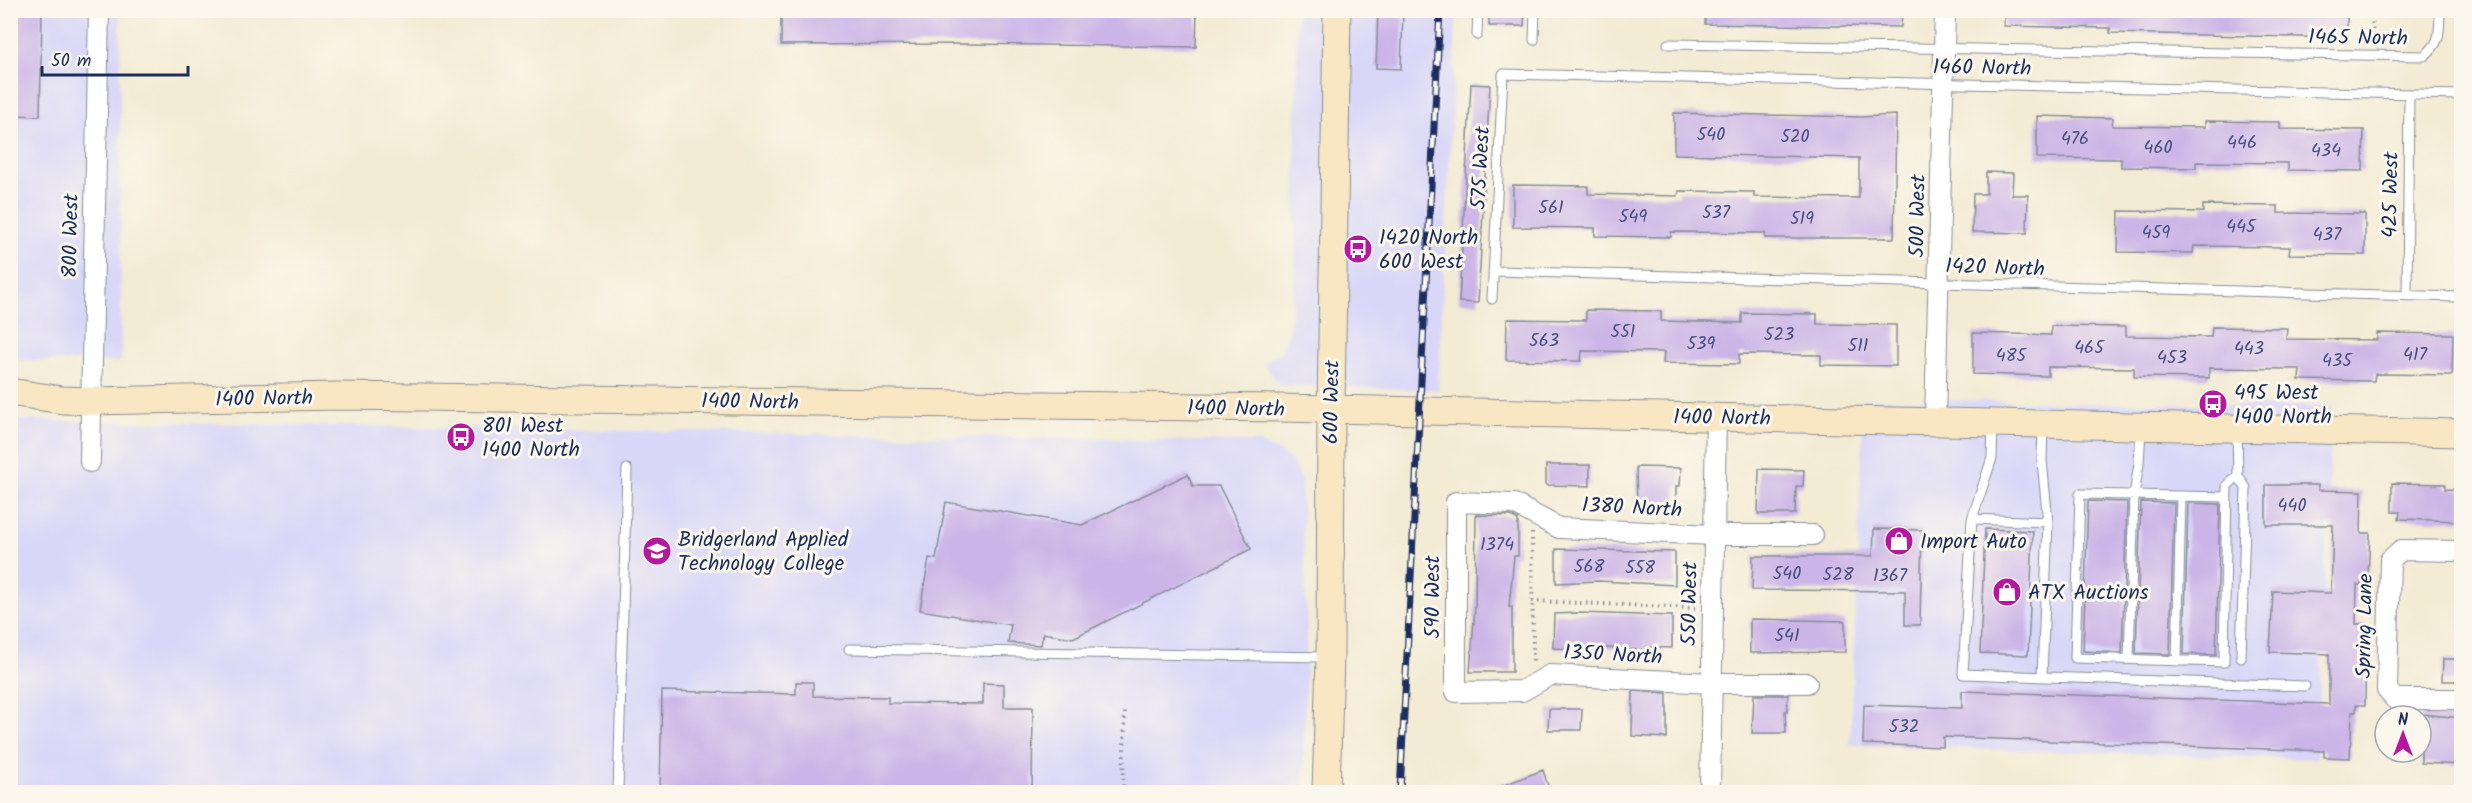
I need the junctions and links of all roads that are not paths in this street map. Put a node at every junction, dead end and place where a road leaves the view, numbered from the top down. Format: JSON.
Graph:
{"nodes":[{"id":1,"x":99,"y":10,"type":"edge"},
{"id":2,"x":1337,"y":10,"type":"edge"},
{"id":3,"x":1478,"y":10,"type":"edge"},
{"id":4,"x":1535,"y":10,"type":"edge"},
{"id":5,"x":1945,"y":10,"type":"edge"},
{"id":6,"x":2440,"y":10,"type":"edge"},
{"id":7,"x":1477,"y":35,"type":"dead end"},
{"id":8,"x":1534,"y":40,"type":"dead end"},
{"id":9,"x":1668,"y":44,"type":"dead end"},
{"id":10,"x":1944,"y":48,"type":"junction"},
{"id":11,"x":1503,"y":74,"type":"joint"},
{"id":12,"x":1943,"y":84,"type":"junction"},
{"id":13,"x":2409,"y":94,"type":"junction"},
{"id":14,"x":2462,"y":95,"type":"edge"},
{"id":15,"x":1493,"y":271,"type":"junction"},
{"id":16,"x":1939,"y":283,"type":"junction"},
{"id":17,"x":2407,"y":296,"type":"junction"},
{"id":18,"x":2460,"y":297,"type":"edge"},
{"id":19,"x":1492,"y":299,"type":"dead end"},
{"id":20,"x":10,"y":392,"type":"edge"},
{"id":21,"x":91,"y":401,"type":"junction"},
{"id":22,"x":1330,"y":409,"type":"junction"},
{"id":23,"x":1716,"y":417,"type":"junction"},
{"id":24,"x":1935,"y":422,"type":"junction"},
{"id":25,"x":1993,"y":423,"type":"junction"},
{"id":26,"x":2043,"y":424,"type":"junction"},
{"id":27,"x":2141,"y":426,"type":"junction"},
{"id":28,"x":2237,"y":428,"type":"junction"},
{"id":29,"x":2462,"y":433,"type":"edge"},
{"id":30,"x":90,"y":462,"type":"dead end"},
{"id":31,"x":627,"y":469,"type":"dead end"},
{"id":32,"x":2238,"y":476,"type":"junction"},
{"id":33,"x":2134,"y":495,"type":"junction"},
{"id":34,"x":2181,"y":496,"type":"junction"},
{"id":35,"x":2227,"y":497,"type":"junction"},
{"id":36,"x":1456,"y":502,"type":"joint"},
{"id":37,"x":1972,"y":519,"type":"junction"},
{"id":38,"x":2048,"y":522,"type":"junction"},
{"id":39,"x":1714,"y":535,"type":"junction"},
{"id":40,"x":1812,"y":535,"type":"dead end"},
{"id":41,"x":2462,"y":551,"type":"edge"},
{"id":42,"x":849,"y":649,"type":"dead end"},
{"id":43,"x":1330,"y":657,"type":"junction"},
{"id":44,"x":2241,"y":658,"type":"dead end"},
{"id":45,"x":2129,"y":659,"type":"junction"},
{"id":46,"x":2177,"y":661,"type":"junction"},
{"id":47,"x":2042,"y":676,"type":"junction"},
{"id":48,"x":1712,"y":683,"type":"junction"},
{"id":49,"x":1808,"y":683,"type":"dead end"},
{"id":50,"x":2305,"y":686,"type":"dead end"},
{"id":51,"x":1456,"y":692,"type":"joint"},
{"id":52,"x":2462,"y":699,"type":"edge"},
{"id":53,"x":618,"y":792,"type":"edge"},
{"id":54,"x":1326,"y":792,"type":"edge"},
{"id":55,"x":1710,"y":792,"type":"edge"}],
"edges":[{"from":1,"to":21,"type":"street","name":"800 West"},
{"from":2,"to":22,"type":"main road","name":"600 West"},
{"from":3,"to":7,"type":"lane"},
{"from":4,"to":8,"type":"lane"},
{"from":5,"to":10,"type":"street","name":"500 West"},
{"from":6,"to":10,"type":"lane","name":"1465 North"},
{"from":9,"to":10,"type":"lane","name":"1465 North"},
{"from":10,"to":12,"type":"street","name":"500 West"},
{"from":11,"to":12,"type":"lane","name":"1460 North"},
{"from":11,"to":15,"type":"lane","name":"575 West"},
{"from":12,"to":13,"type":"lane","name":"1460 North"},
{"from":12,"to":16,"type":"street","name":"500 West"},
{"from":13,"to":14,"type":"lane","name":"1460 North"},
{"from":13,"to":17,"type":"lane","name":"425 West"},
{"from":15,"to":16,"type":"lane","name":"1420 North"},
{"from":15,"to":19,"type":"lane","name":"575 West"},
{"from":16,"to":17,"type":"lane","name":"1420 North"},
{"from":16,"to":24,"type":"street","name":"500 West"},
{"from":17,"to":18,"type":"lane","name":"1420 North"},
{"from":20,"to":21,"type":"main road","name":"1400 North"},
{"from":21,"to":22,"type":"main road","name":"1400 North"},
{"from":21,"to":30,"type":"street","name":"800 West"},
{"from":22,"to":23,"type":"main road","name":"1400 North"},
{"from":22,"to":43,"type":"main road","name":"600 West"},
{"from":23,"to":24,"type":"main road","name":"1400 North"},
{"from":23,"to":39,"type":"street","name":"550 West"},
{"from":24,"to":25,"type":"main road","name":"1400 North"},
{"from":25,"to":26,"type":"main road","name":"1400 North"},
{"from":25,"to":37,"type":"lane"},
{"from":26,"to":27,"type":"main road","name":"1400 North"},
{"from":26,"to":38,"type":"lane"},
{"from":27,"to":28,"type":"main road","name":"1400 North"},
{"from":27,"to":33,"type":"lane"},
{"from":28,"to":29,"type":"main road","name":"1400 North"},
{"from":28,"to":32,"type":"lane"},
{"from":31,"to":53,"type":"lane"},
{"from":32,"to":35,"type":"lane"},
{"from":32,"to":44,"type":"lane"},
{"from":33,"to":34,"type":"lane"},
{"from":33,"to":45,"type":"lane"},
{"from":33,"to":45,"type":"lane"},
{"from":34,"to":35,"type":"lane"},
{"from":34,"to":46,"type":"lane"},
{"from":35,"to":46,"type":"lane"},
{"from":36,"to":39,"type":"street","name":"1380 North"},
{"from":36,"to":51,"type":"street","name":"590 West"},
{"from":37,"to":38,"type":"lane"},
{"from":37,"to":47,"type":"lane"},
{"from":38,"to":47,"type":"lane"},
{"from":39,"to":40,"type":"street","name":"1380 North"},
{"from":39,"to":48,"type":"street","name":"550 West"},
{"from":41,"to":52,"type":"street","name":"Spring Lane"},
{"from":42,"to":43,"type":"lane"},
{"from":43,"to":54,"type":"main road","name":"600 West"},
{"from":45,"to":46,"type":"lane"},
{"from":47,"to":50,"type":"lane"},
{"from":48,"to":49,"type":"street","name":"1350 North"},
{"from":48,"to":51,"type":"street","name":"1350 North"},
{"from":48,"to":55,"type":"street","name":"550 West"}]}
